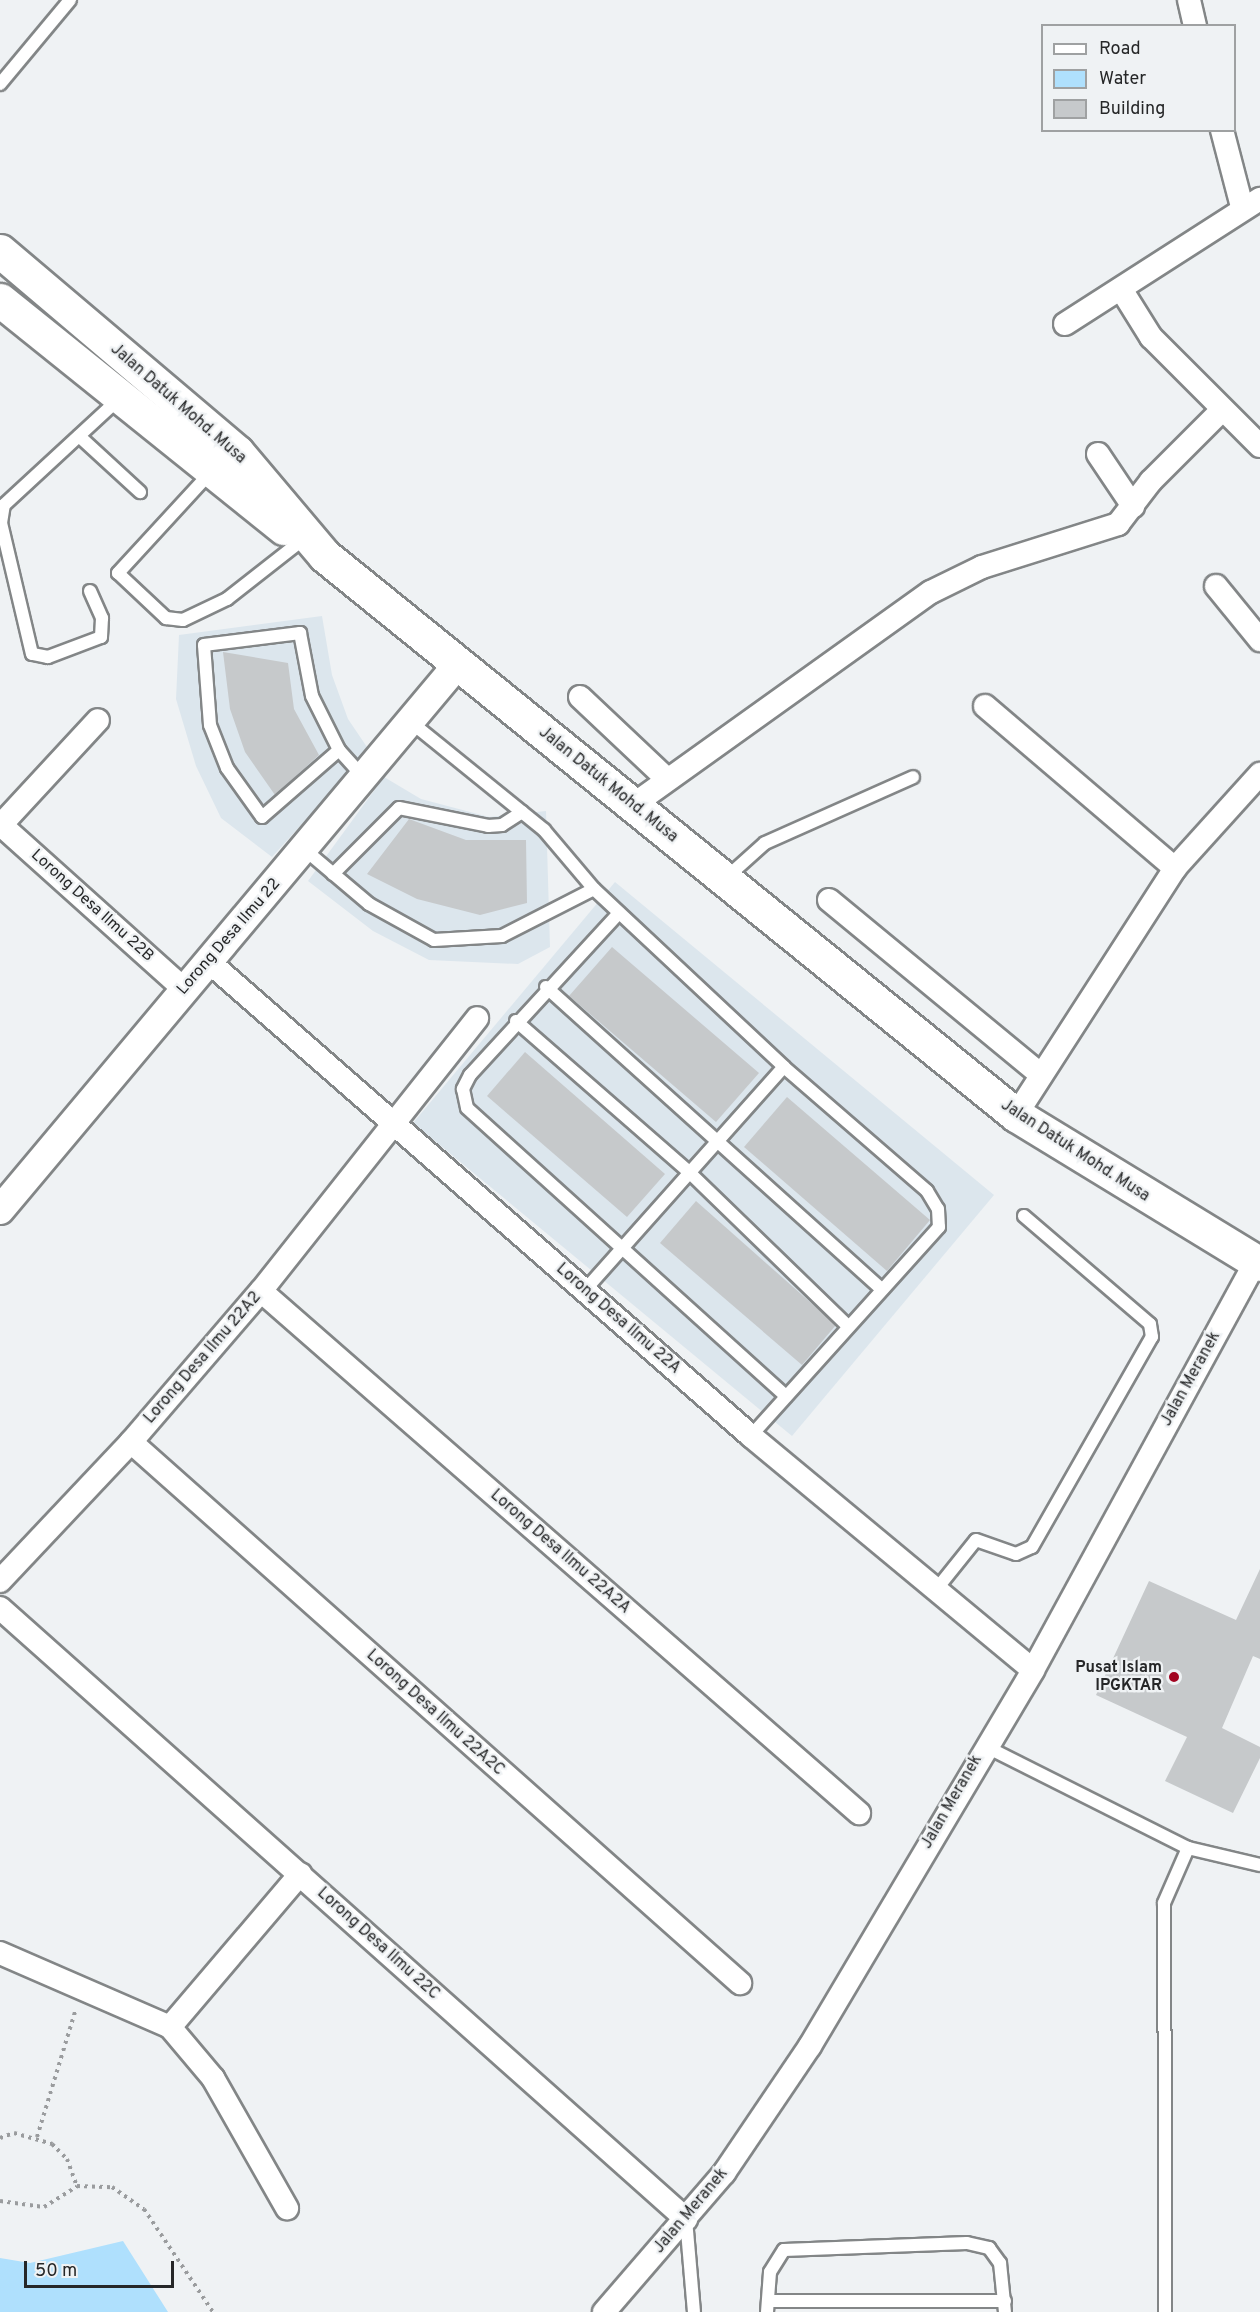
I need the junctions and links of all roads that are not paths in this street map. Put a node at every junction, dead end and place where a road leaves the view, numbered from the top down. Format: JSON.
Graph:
{"nodes":[{"id":1,"x":70,"y":0,"type":"edge"},
{"id":2,"x":1189,"y":0,"type":"edge"},
{"id":3,"x":1195,"y":24,"type":"edge"},
{"id":4,"x":0,"y":84,"type":"edge"},
{"id":5,"x":1223,"y":132,"type":"edge"},
{"id":6,"x":1251,"y":203,"type":"edge"},
{"id":7,"x":0,"y":251,"type":"edge"},
{"id":8,"x":1120,"y":289,"type":"junction"},
{"id":9,"x":0,"y":300,"type":"edge"},
{"id":10,"x":1065,"y":324,"type":"dead end"},
{"id":11,"x":120,"y":398,"type":"junction"},
{"id":12,"x":1222,"y":410,"type":"junction"},
{"id":13,"x":79,"y":436,"type":"junction"},
{"id":14,"x":1260,"y":446,"type":"edge"},
{"id":15,"x":1098,"y":454,"type":"dead end"},
{"id":16,"x":210,"y":473,"type":"junction"},
{"id":17,"x":140,"y":492,"type":"dead end"},
{"id":18,"x":1133,"y":506,"type":"junction"},
{"id":19,"x":313,"y":549,"type":"junction"},
{"id":20,"x":1216,"y":586,"type":"dead end"},
{"id":21,"x":90,"y":591,"type":"dead end"},
{"id":22,"x":1260,"y":640,"type":"edge"},
{"id":23,"x":458,"y":664,"type":"junction"},
{"id":24,"x":580,"y":697,"type":"dead end"},
{"id":25,"x":985,"y":706,"type":"dead end"},
{"id":26,"x":98,"y":720,"type":"dead end"},
{"id":27,"x":412,"y":723,"type":"junction"},
{"id":28,"x":339,"y":750,"type":"junction"},
{"id":29,"x":1260,"y":774,"type":"edge"},
{"id":30,"x":913,"y":777,"type":"dead end"},
{"id":31,"x":666,"y":778,"type":"junction"},
{"id":32,"x":365,"y":779,"type":"junction"},
{"id":33,"x":633,"y":805,"type":"junction"},
{"id":34,"x":522,"y":812,"type":"junction"},
{"id":35,"x":0,"y":825,"type":"edge"},
{"id":36,"x":304,"y":849,"type":"junction"},
{"id":37,"x":1175,"y":868,"type":"junction"},
{"id":38,"x":333,"y":874,"type":"junction"},
{"id":39,"x":725,"y":879,"type":"junction"},
{"id":40,"x":594,"y":889,"type":"junction"},
{"id":41,"x":829,"y":900,"type":"dead end"},
{"id":42,"x":619,"y":913,"type":"junction"},
{"id":43,"x":208,"y":961,"type":"junction"},
{"id":44,"x":546,"y":987,"type":"junction"},
{"id":45,"x":184,"y":989,"type":"junction"},
{"id":46,"x":477,"y":1018,"type":"dead end"},
{"id":47,"x":516,"y":1021,"type":"junction"},
{"id":48,"x":784,"y":1067,"type":"junction"},
{"id":49,"x":1041,"y":1075,"type":"junction"},
{"id":50,"x":1016,"y":1115,"type":"junction"},
{"id":51,"x":394,"y":1125,"type":"junction"},
{"id":52,"x":719,"y":1139,"type":"junction"},
{"id":53,"x":690,"y":1173,"type":"junction"},
{"id":54,"x":0,"y":1210,"type":"edge"},
{"id":55,"x":1024,"y":1216,"type":"dead end"},
{"id":56,"x":624,"y":1246,"type":"junction"},
{"id":57,"x":1257,"y":1263,"type":"edge"},
{"id":58,"x":585,"y":1290,"type":"junction"},
{"id":59,"x":882,"y":1290,"type":"junction"},
{"id":60,"x":261,"y":1291,"type":"junction"},
{"id":61,"x":848,"y":1326,"type":"junction"},
{"id":62,"x":786,"y":1396,"type":"junction"},
{"id":63,"x":751,"y":1436,"type":"junction"},
{"id":64,"x":131,"y":1442,"type":"junction"},
{"id":65,"x":0,"y":1581,"type":"edge"},
{"id":66,"x":935,"y":1591,"type":"junction"},
{"id":67,"x":0,"y":1608,"type":"edge"},
{"id":68,"x":1033,"y":1670,"type":"junction"},
{"id":69,"x":985,"y":1746,"type":"junction"},
{"id":70,"x":859,"y":1813,"type":"dead end"},
{"id":71,"x":1188,"y":1848,"type":"junction"},
{"id":72,"x":1260,"y":1865,"type":"edge"},
{"id":73,"x":300,"y":1874,"type":"junction"},
{"id":74,"x":0,"y":1953,"type":"edge"},
{"id":75,"x":740,"y":1983,"type":"dead end"},
{"id":76,"x":170,"y":2027,"type":"junction"},
{"id":77,"x":287,"y":2208,"type":"dead end"},
{"id":78,"x":686,"y":2219,"type":"junction"},
{"id":79,"x":767,"y":2306,"type":"edge"},
{"id":80,"x":1005,"y":2307,"type":"edge"},
{"id":81,"x":604,"y":2312,"type":"edge"},
{"id":82,"x":694,"y":2312,"type":"edge"},
{"id":83,"x":1165,"y":2312,"type":"edge"}],
"edges":[{"from":1,"to":4,"type":"lane"},
{"from":2,"to":3,"type":"street"},
{"from":5,"to":6,"type":"street"},
{"from":6,"to":8,"type":"street"},
{"from":7,"to":19,"type":"main road","name":"Jalan Datuk Mohd. Musa"},
{"from":8,"to":10,"type":"street"},
{"from":8,"to":12,"type":"street"},
{"from":9,"to":11,"type":"main road","name":"Jalan Datuk Mohd. Musa"},
{"from":11,"to":13,"type":"lane"},
{"from":11,"to":16,"type":"main road","name":"Jalan Datuk Mohd. Musa"},
{"from":12,"to":14,"type":"street"},
{"from":12,"to":18,"type":"street"},
{"from":13,"to":17,"type":"lane"},
{"from":13,"to":21,"type":"lane"},
{"from":15,"to":18,"type":"street"},
{"from":16,"to":19,"type":"main road","name":"Jalan Datuk Mohd. Musa"},
{"from":16,"to":19,"type":"lane"},
{"from":18,"to":31,"type":"street"},
{"from":19,"to":23,"type":"main road","name":"Jalan Datuk Mohd. Musa"},
{"from":20,"to":22,"type":"street"},
{"from":23,"to":27,"type":"street","name":"Lorong Desa Ilmu 22"},
{"from":23,"to":33,"type":"main road","name":"Jalan Datuk Mohd. Musa"},
{"from":24,"to":31,"type":"street"},
{"from":25,"to":37,"type":"street"},
{"from":26,"to":35,"type":"street"},
{"from":27,"to":32,"type":"street","name":"Lorong Desa Ilmu 22"},
{"from":27,"to":34,"type":"lane"},
{"from":28,"to":28,"type":"lane"},
{"from":28,"to":32,"type":"lane"},
{"from":29,"to":37,"type":"street"},
{"from":30,"to":39,"type":"lane"},
{"from":31,"to":33,"type":"street"},
{"from":32,"to":36,"type":"street","name":"Lorong Desa Ilmu 22"},
{"from":33,"to":39,"type":"main road","name":"Jalan Datuk Mohd. Musa"},
{"from":34,"to":38,"type":"lane"},
{"from":34,"to":40,"type":"lane"},
{"from":35,"to":45,"type":"street","name":"Lorong Desa Ilmu 22B"},
{"from":36,"to":38,"type":"lane"},
{"from":36,"to":43,"type":"street","name":"Lorong Desa Ilmu 22"},
{"from":37,"to":49,"type":"street"},
{"from":38,"to":40,"type":"lane"},
{"from":39,"to":50,"type":"main road","name":"Jalan Datuk Mohd. Musa"},
{"from":40,"to":42,"type":"lane"},
{"from":41,"to":49,"type":"street"},
{"from":42,"to":44,"type":"lane"},
{"from":42,"to":48,"type":"lane"},
{"from":43,"to":45,"type":"street","name":"Lorong Desa Ilmu 22"},
{"from":43,"to":51,"type":"street","name":"Lorong Desa Ilmu 22A"},
{"from":44,"to":47,"type":"lane"},
{"from":44,"to":52,"type":"lane"},
{"from":45,"to":54,"type":"street","name":"Lorong Desa Ilmu 22"},
{"from":46,"to":51,"type":"street","name":"Lorong Desa Ilmu 22A2"},
{"from":47,"to":53,"type":"lane"},
{"from":47,"to":56,"type":"lane"},
{"from":48,"to":52,"type":"lane"},
{"from":48,"to":59,"type":"lane"},
{"from":49,"to":50,"type":"street"},
{"from":50,"to":57,"type":"main road","name":"Jalan Datuk Mohd. Musa"},
{"from":51,"to":58,"type":"street","name":"Lorong Desa Ilmu 22A"},
{"from":51,"to":60,"type":"street","name":"Lorong Desa Ilmu 22A2"},
{"from":52,"to":53,"type":"lane"},
{"from":52,"to":59,"type":"lane"},
{"from":53,"to":56,"type":"lane"},
{"from":53,"to":61,"type":"lane"},
{"from":55,"to":66,"type":"lane"},
{"from":56,"to":58,"type":"lane"},
{"from":56,"to":62,"type":"lane"},
{"from":57,"to":68,"type":"street","name":"Jalan Meranek"},
{"from":58,"to":63,"type":"street","name":"Lorong Desa Ilmu 22A"},
{"from":59,"to":61,"type":"lane"},
{"from":60,"to":64,"type":"street","name":"Lorong Desa Ilmu 22A2"},
{"from":60,"to":70,"type":"street","name":"Lorong Desa Ilmu 22A2A"},
{"from":61,"to":62,"type":"lane"},
{"from":62,"to":63,"type":"lane"},
{"from":63,"to":66,"type":"street","name":"Lorong Desa Ilmu 22A"},
{"from":64,"to":65,"type":"street","name":"Lorong Desa Ilmu 22A2"},
{"from":64,"to":75,"type":"street","name":"Lorong Desa Ilmu 22A2C"},
{"from":66,"to":68,"type":"street","name":"Lorong Desa Ilmu 22A"},
{"from":67,"to":73,"type":"street","name":"Lorong Desa Ilmu 22C"},
{"from":68,"to":69,"type":"street","name":"Jalan Meranek"},
{"from":69,"to":71,"type":"lane"},
{"from":69,"to":78,"type":"street","name":"Jalan Meranek"},
{"from":71,"to":72,"type":"lane"},
{"from":71,"to":83,"type":"lane"},
{"from":73,"to":76,"type":"street"},
{"from":73,"to":78,"type":"street","name":"Lorong Desa Ilmu 22C"},
{"from":74,"to":76,"type":"street"},
{"from":76,"to":77,"type":"street"},
{"from":78,"to":81,"type":"street","name":"Jalan Meranek"},
{"from":78,"to":82,"type":"lane"},
{"from":79,"to":80,"type":"lane"},
{"from":79,"to":80,"type":"lane"}]}
